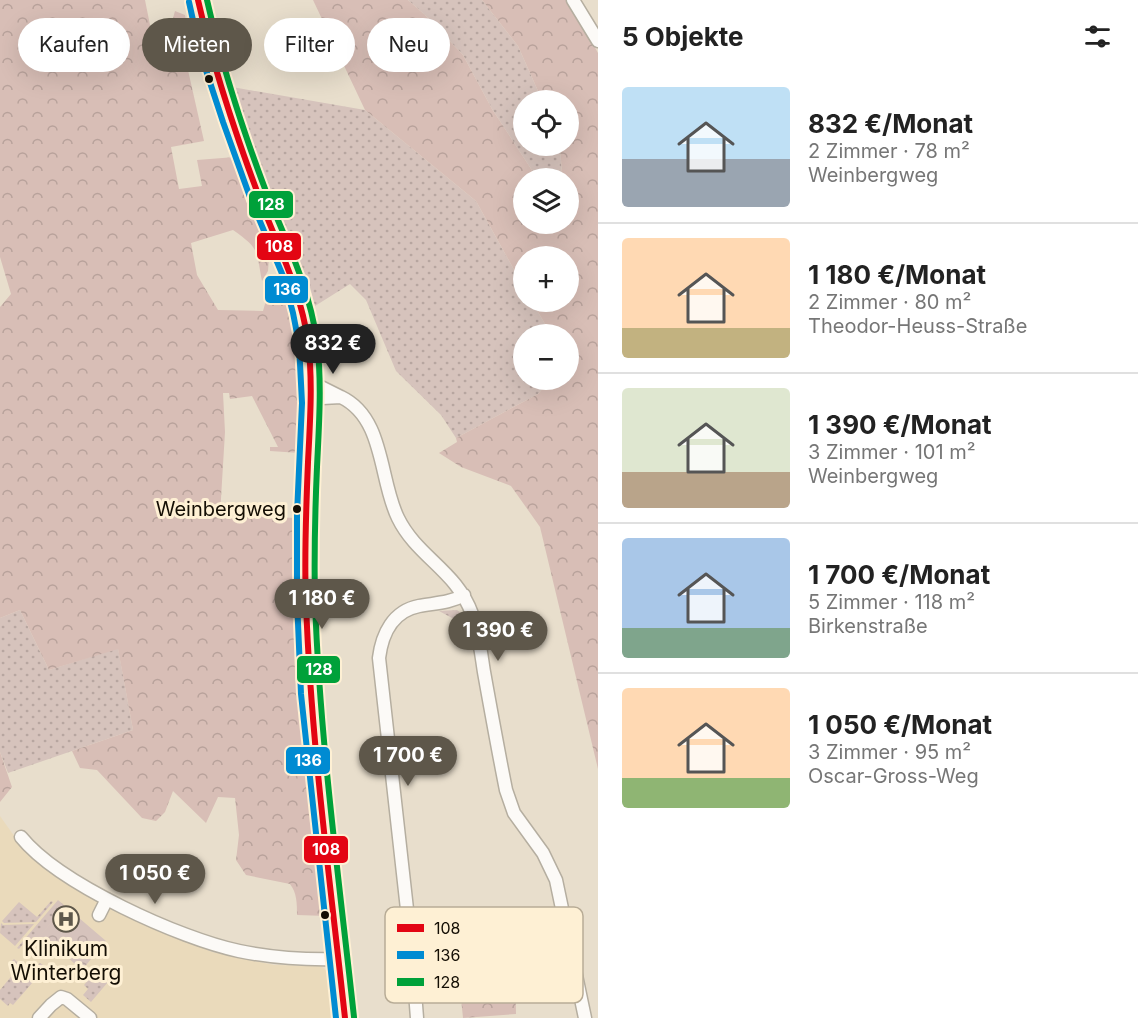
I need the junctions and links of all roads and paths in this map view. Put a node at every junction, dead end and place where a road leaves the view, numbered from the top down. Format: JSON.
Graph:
{"nodes":[{"id":1,"x":198,"y":0,"type":"edge"},
{"id":2,"x":573,"y":0,"type":"edge"},
{"id":3,"x":598,"y":41,"type":"edge"},
{"id":4,"x":311,"y":382,"type":"junction"},
{"id":5,"x":341,"y":397,"type":"junction"},
{"id":6,"x":311,"y":403,"type":"junction"},
{"id":7,"x":464,"y":594,"type":"junction"},
{"id":8,"x":21,"y":837,"type":"dead end"},
{"id":9,"x":107,"y":899,"type":"junction"},
{"id":10,"x":407,"y":907,"type":"edge"},
{"id":11,"x":562,"y":907,"type":"edge"},
{"id":12,"x":99,"y":915,"type":"dead end"},
{"id":13,"x":340,"y":959,"type":"junction"},
{"id":14,"x":416,"y":1003,"type":"edge"},
{"id":15,"x":582,"y":1003,"type":"edge"},
{"id":16,"x":39,"y":1018,"type":"edge"},
{"id":17,"x":90,"y":1018,"type":"edge"},
{"id":18,"x":345,"y":1018,"type":"edge"},
{"id":19,"x":417,"y":1018,"type":"edge"},
{"id":20,"x":585,"y":1018,"type":"edge"}],
"edges":[{"from":1,"to":4,"type":"street"},
{"from":2,"to":3,"type":"street"},
{"from":4,"to":5,"type":"street"},
{"from":4,"to":6,"type":"street"},
{"from":5,"to":6,"type":"street"},
{"from":5,"to":7,"type":"street"},
{"from":6,"to":13,"type":"street"},
{"from":7,"to":10,"type":"street"},
{"from":7,"to":11,"type":"street"},
{"from":8,"to":9,"type":"street"},
{"from":9,"to":12,"type":"street"},
{"from":9,"to":13,"type":"street"},
{"from":13,"to":18,"type":"street"},
{"from":14,"to":19,"type":"street"},
{"from":15,"to":20,"type":"street"},
{"from":16,"to":17,"type":"street"}]}
